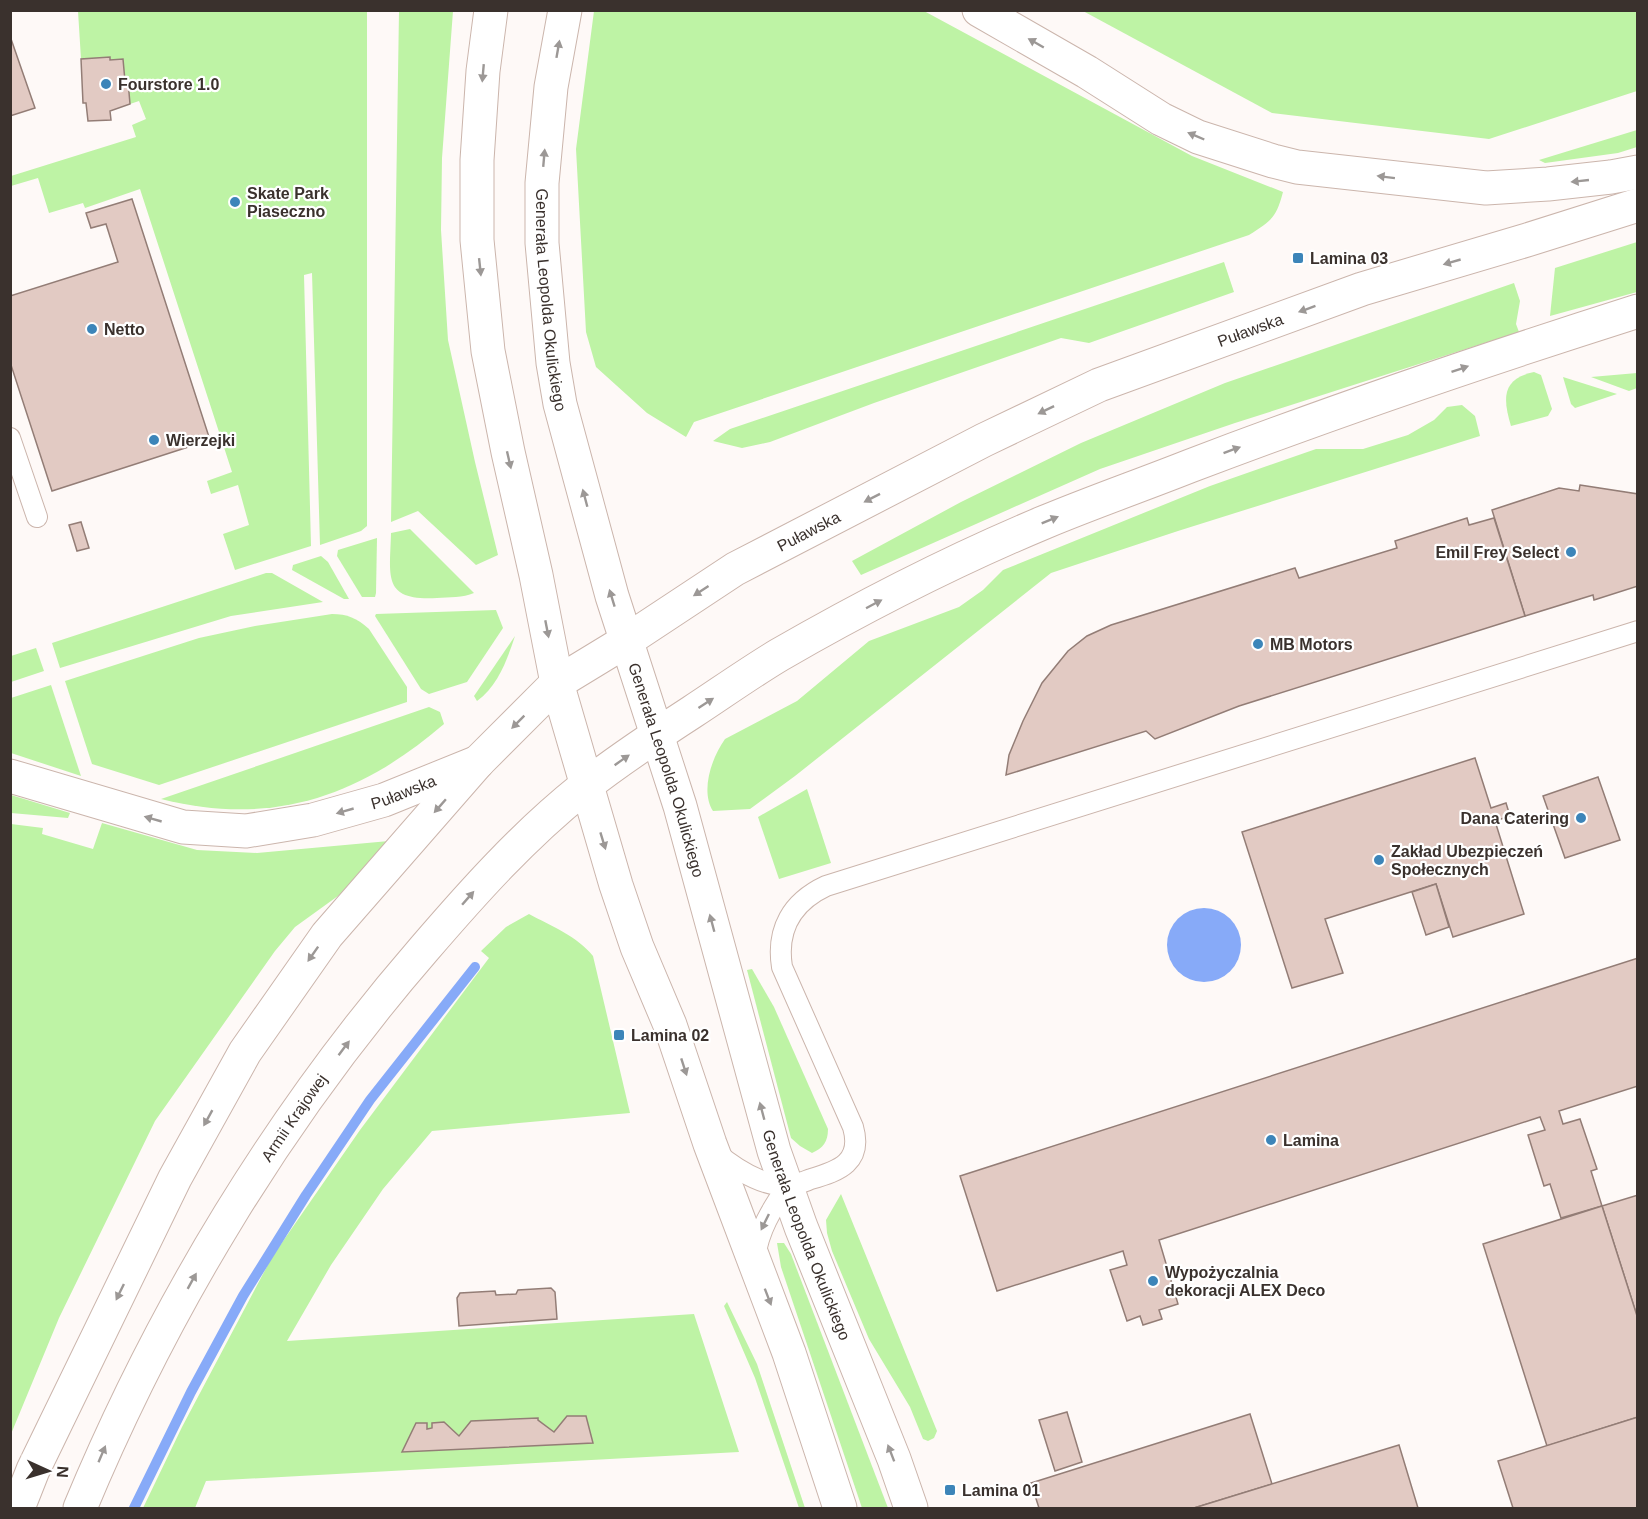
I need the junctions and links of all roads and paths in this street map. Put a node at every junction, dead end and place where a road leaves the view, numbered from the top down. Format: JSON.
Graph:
{"nodes":[{"id":1,"x":491,"y":10,"type":"edge"},
{"id":2,"x":565,"y":10,"type":"edge"},
{"id":3,"x":979,"y":10,"type":"edge"},
{"id":4,"x":1638,"y":171,"type":"edge"},
{"id":5,"x":1638,"y":205,"type":"edge"},
{"id":6,"x":1638,"y":311,"type":"edge"},
{"id":7,"x":10,"y":438,"type":"edge"},
{"id":8,"x":37,"y":517,"type":"dead end"},
{"id":9,"x":1638,"y":631,"type":"edge"},
{"id":10,"x":626,"y":641,"type":"junction"},
{"id":11,"x":557,"y":683,"type":"junction"},
{"id":12,"x":657,"y":735,"type":"junction"},
{"id":13,"x":478,"y":762,"type":"junction"},
{"id":14,"x":10,"y":776,"type":"edge"},
{"id":15,"x":586,"y":785,"type":"junction"},
{"id":16,"x":712,"y":1149,"type":"junction"},
{"id":17,"x":787,"y":1187,"type":"junction"},
{"id":18,"x":754,"y":1261,"type":"junction"},
{"id":19,"x":18,"y":1509,"type":"edge"},
{"id":20,"x":80,"y":1509,"type":"edge"},
{"id":21,"x":840,"y":1509,"type":"edge"},
{"id":22,"x":911,"y":1509,"type":"edge"}],
"edges":[{"from":1,"to":11,"type":"main road","one_way":true},
{"from":10,"to":2,"type":"main road","name":"Generała Leopolda Okulickiego","one_way":true},
{"from":4,"to":3,"type":"main road","one_way":true},
{"from":5,"to":10,"type":"main road","name":"Puławska","one_way":true},
{"from":12,"to":6,"type":"main road","one_way":true},
{"from":7,"to":8,"type":"lane"},
{"from":9,"to":17,"type":"lane"},
{"from":10,"to":11,"type":"main road","name":"Puławska"},
{"from":10,"to":12,"type":"main road","name":"Generała Leopolda Okulickiego"},
{"from":11,"to":13,"type":"main road","name":"Puławska","one_way":true},
{"from":11,"to":15,"type":"main road"},
{"from":15,"to":12,"type":"main road","one_way":true},
{"from":17,"to":12,"type":"main road","name":"Generała Leopolda Okulickiego","one_way":true},
{"from":13,"to":14,"type":"main road","name":"Puławska","one_way":true},
{"from":13,"to":19,"type":"main road","one_way":true},
{"from":15,"to":16,"type":"main road","one_way":true},
{"from":20,"to":15,"type":"main road","name":"Armii Krajowej","one_way":true},
{"from":16,"to":17,"type":"lane"},
{"from":16,"to":18,"type":"main road"},
{"from":17,"to":18,"type":"lane","one_way":true},
{"from":22,"to":17,"type":"main road","name":"Generała Leopolda Okulickiego","one_way":true},
{"from":18,"to":21,"type":"main road","one_way":true}]}
